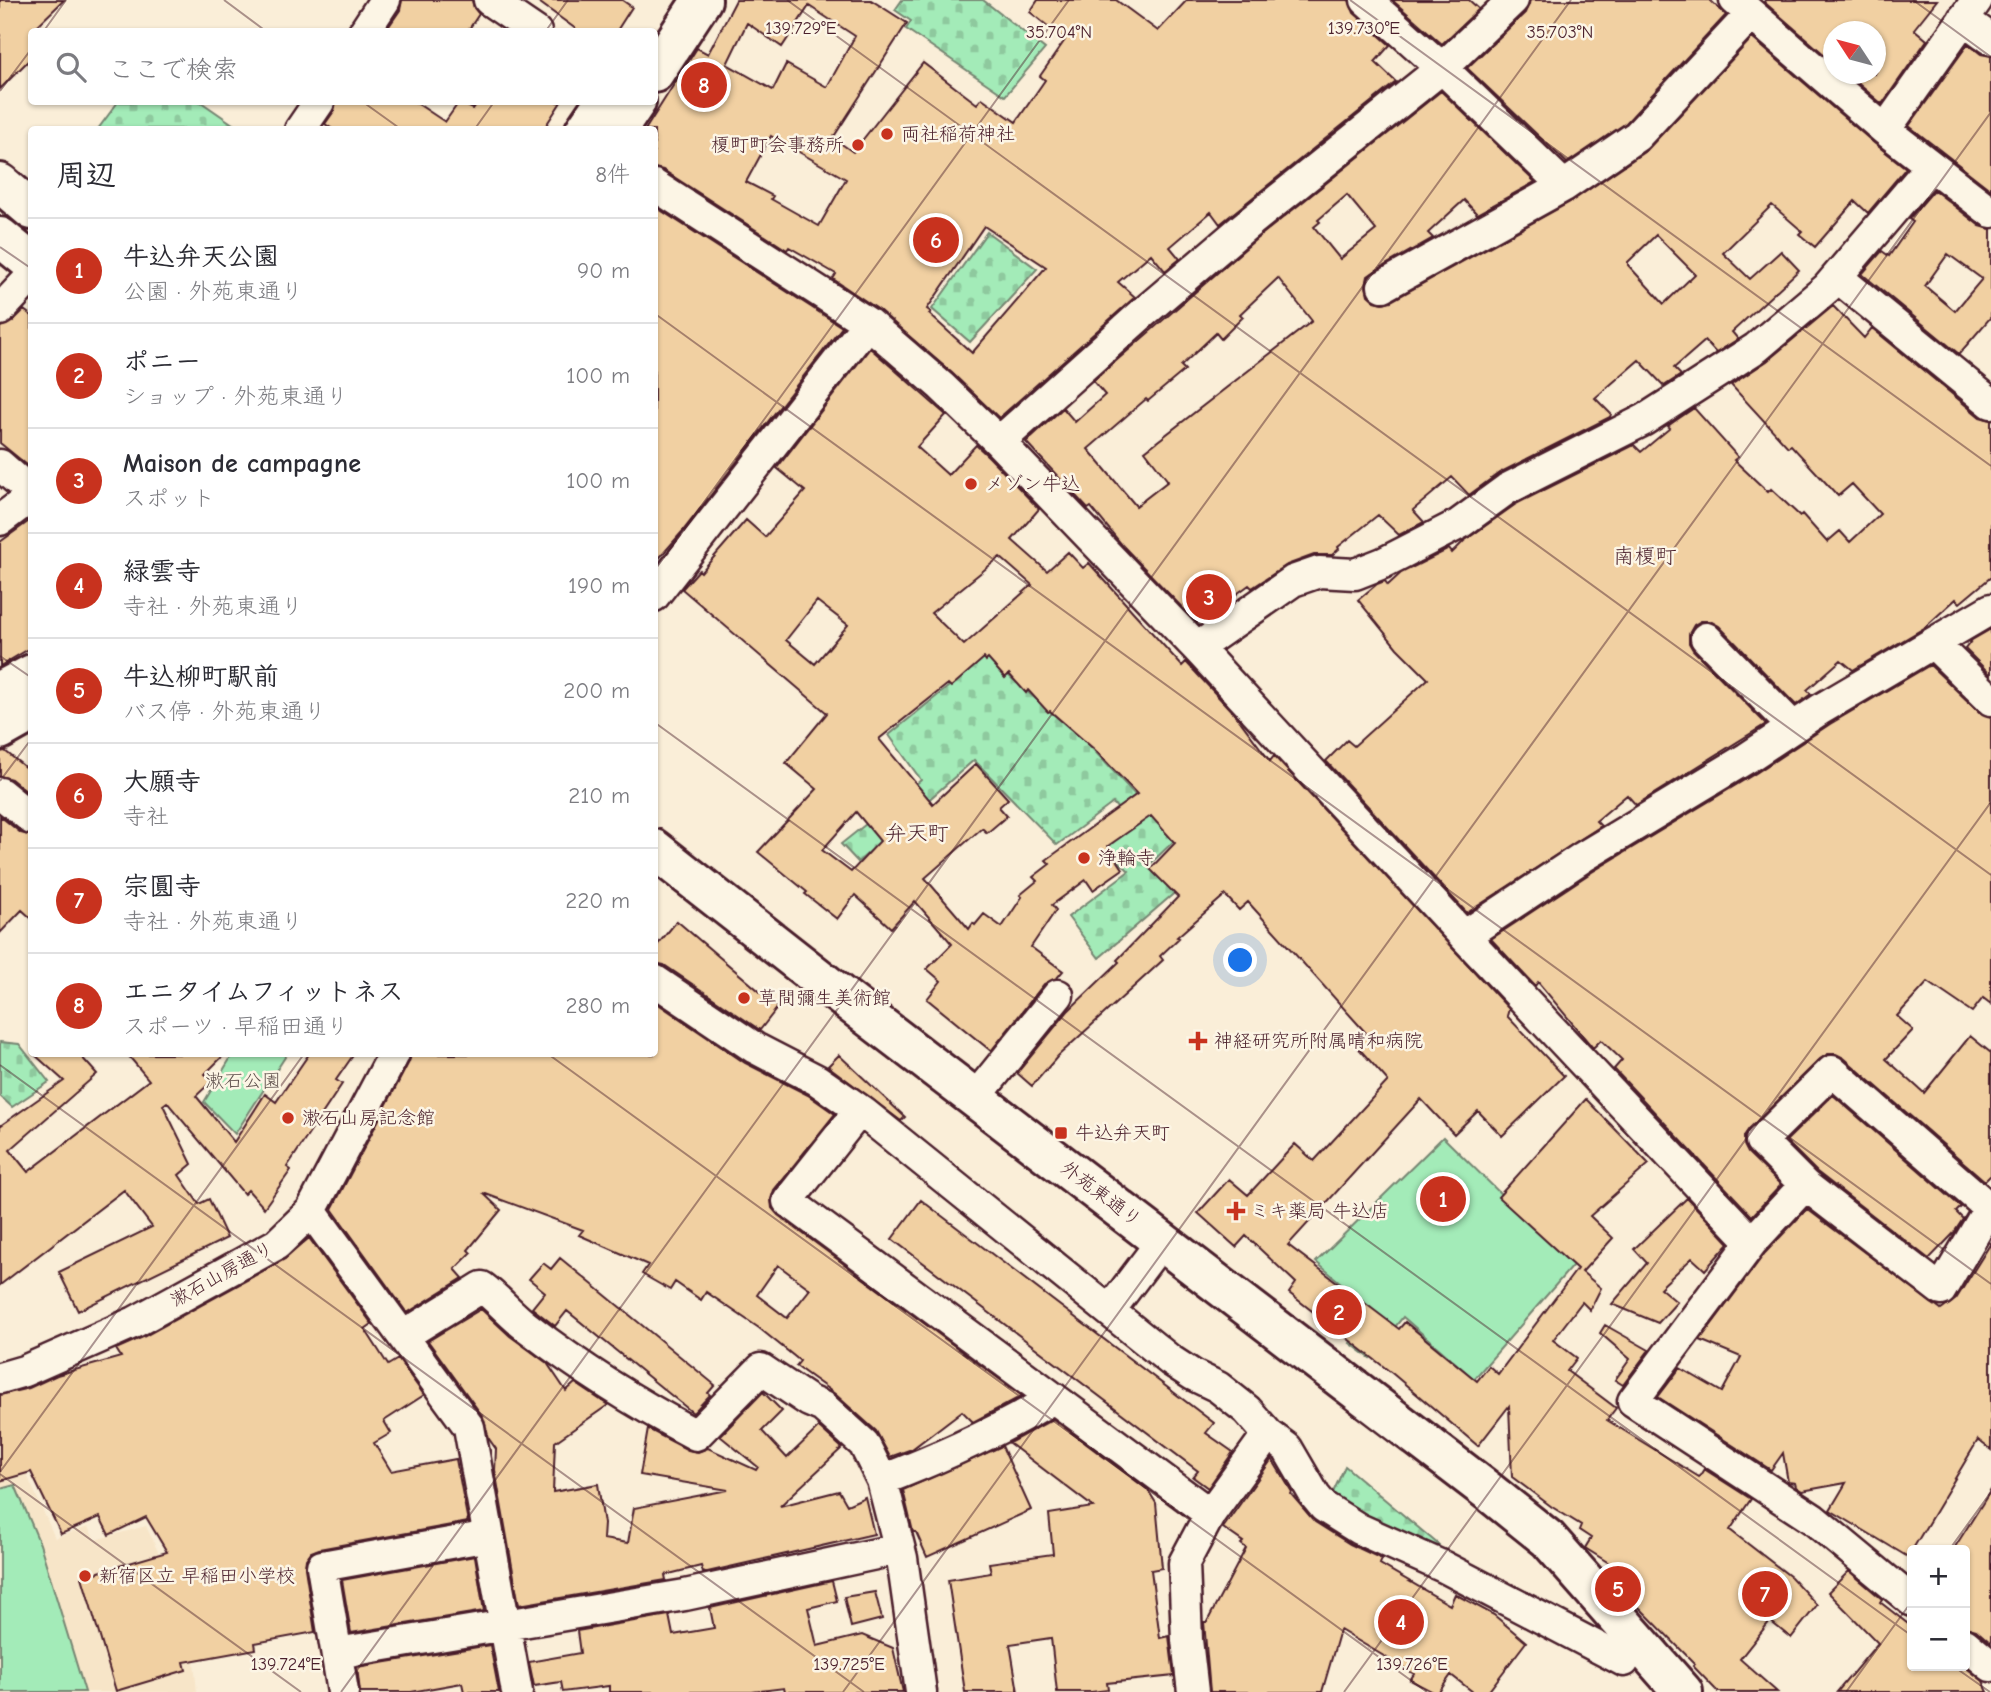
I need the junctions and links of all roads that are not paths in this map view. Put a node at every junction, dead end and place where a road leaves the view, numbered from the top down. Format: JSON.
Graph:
{"nodes":[{"id":1,"x":385,"y":0,"type":"edge"},
{"id":2,"x":489,"y":0,"type":"edge"},
{"id":3,"x":671,"y":0,"type":"edge"},
{"id":4,"x":702,"y":0,"type":"edge"},
{"id":5,"x":1366,"y":0,"type":"edge"},
{"id":6,"x":1513,"y":0,"type":"edge"},
{"id":7,"x":1742,"y":5,"type":"edge"},
{"id":8,"x":1970,"y":9,"type":"edge"},
{"id":9,"x":367,"y":28,"type":"edge"},
{"id":10,"x":530,"y":28,"type":"edge"},
{"id":11,"x":653,"y":28,"type":"edge"},
{"id":12,"x":1991,"y":40,"type":"edge"},
{"id":13,"x":658,"y":67,"type":"edge"},
{"id":14,"x":1442,"y":68,"type":"junction"},
{"id":15,"x":316,"y":105,"type":"edge"},
{"id":16,"x":602,"y":105,"type":"edge"},
{"id":17,"x":634,"y":105,"type":"edge"},
{"id":18,"x":303,"y":126,"type":"edge"},
{"id":19,"x":588,"y":126,"type":"edge"},
{"id":20,"x":620,"y":126,"type":"edge"},
{"id":21,"x":1885,"y":130,"type":"junction"},
{"id":22,"x":1931,"y":166,"type":"junction"},
{"id":23,"x":0,"y":183,"type":"edge"},
{"id":24,"x":1564,"y":187,"type":"junction"},
{"id":25,"x":658,"y":188,"type":"edge"},
{"id":26,"x":28,"y":207,"type":"edge"},
{"id":27,"x":1991,"y":212,"type":"edge"},
{"id":28,"x":0,"y":237,"type":"edge"},
{"id":29,"x":28,"y":260,"type":"edge"},
{"id":30,"x":1837,"y":277,"type":"junction"},
{"id":31,"x":28,"y":280,"type":"edge"},
{"id":32,"x":1384,"y":286,"type":"dead end"},
{"id":33,"x":0,"y":310,"type":"edge"},
{"id":34,"x":869,"y":323,"type":"junction"},
{"id":35,"x":1991,"y":403,"type":"edge"},
{"id":36,"x":999,"y":442,"type":"junction"},
{"id":37,"x":0,"y":465,"type":"edge"},
{"id":38,"x":28,"y":491,"type":"edge"},
{"id":39,"x":28,"y":498,"type":"edge"},
{"id":40,"x":0,"y":520,"type":"edge"},
{"id":41,"x":658,"y":591,"type":"edge"},
{"id":42,"x":1991,"y":609,"type":"edge"},
{"id":43,"x":1706,"y":638,"type":"dead end"},
{"id":44,"x":1934,"y":644,"type":"junction"},
{"id":45,"x":1197,"y":648,"type":"junction"},
{"id":46,"x":28,"y":676,"type":"edge"},
{"id":47,"x":0,"y":691,"type":"edge"},
{"id":48,"x":1991,"y":700,"type":"edge"},
{"id":49,"x":28,"y":714,"type":"edge"},
{"id":50,"x":1793,"y":727,"type":"junction"},
{"id":51,"x":0,"y":730,"type":"edge"},
{"id":52,"x":0,"y":793,"type":"edge"},
{"id":53,"x":28,"y":816,"type":"edge"},
{"id":54,"x":658,"y":852,"type":"edge"},
{"id":55,"x":1464,"y":936,"type":"junction"},
{"id":56,"x":658,"y":983,"type":"edge"},
{"id":57,"x":1058,"y":995,"type":"dead end"},
{"id":58,"x":392,"y":1057,"type":"edge"},
{"id":59,"x":975,"y":1098,"type":"junction"},
{"id":60,"x":860,"y":1110,"type":"junction"},
{"id":61,"x":1804,"y":1185,"type":"junction"},
{"id":62,"x":311,"y":1211,"type":"junction"},
{"id":63,"x":1988,"y":1217,"type":"edge"},
{"id":64,"x":1162,"y":1241,"type":"junction"},
{"id":65,"x":1752,"y":1242,"type":"junction"},
{"id":66,"x":1110,"y":1310,"type":"junction"},
{"id":67,"x":403,"y":1336,"type":"junction"},
{"id":68,"x":0,"y":1378,"type":"edge"},
{"id":69,"x":1054,"y":1398,"type":"junction"},
{"id":70,"x":1268,"y":1434,"type":"junction"},
{"id":71,"x":882,"y":1480,"type":"junction"},
{"id":72,"x":1210,"y":1514,"type":"junction"},
{"id":73,"x":489,"y":1536,"type":"junction"},
{"id":74,"x":1548,"y":1539,"type":"junction"},
{"id":75,"x":899,"y":1549,"type":"junction"},
{"id":76,"x":1907,"y":1597,"type":"edge"},
{"id":77,"x":505,"y":1626,"type":"junction"},
{"id":78,"x":1970,"y":1648,"type":"edge"},
{"id":79,"x":337,"y":1653,"type":"junction"},
{"id":80,"x":1624,"y":1661,"type":"junction"},
{"id":81,"x":1991,"y":1666,"type":"edge"},
{"id":82,"x":343,"y":1692,"type":"edge"},
{"id":83,"x":517,"y":1692,"type":"edge"},
{"id":84,"x":921,"y":1692,"type":"edge"},
{"id":85,"x":1193,"y":1692,"type":"edge"},
{"id":86,"x":1649,"y":1692,"type":"edge"},
{"id":87,"x":1683,"y":1692,"type":"edge"}],
"edges":[{"from":1,"to":9,"type":"street"},
{"from":2,"to":10,"type":"street"},
{"from":3,"to":11,"type":"main road"},
{"from":4,"to":13,"type":"main road"},
{"from":5,"to":14,"type":"street"},
{"from":6,"to":14,"type":"street"},
{"from":7,"to":21,"type":"street"},
{"from":7,"to":24,"type":"street"},
{"from":8,"to":12,"type":"street"},
{"from":8,"to":21,"type":"street"},
{"from":14,"to":24,"type":"street"},
{"from":14,"to":36,"type":"street"},
{"from":15,"to":18,"type":"street"},
{"from":16,"to":19,"type":"main road"},
{"from":17,"to":20,"type":"main road"},
{"from":21,"to":22,"type":"street"},
{"from":22,"to":27,"type":"street"},
{"from":22,"to":30,"type":"street"},
{"from":23,"to":26,"type":"main road"},
{"from":24,"to":32,"type":"street"},
{"from":25,"to":34,"type":"street"},
{"from":28,"to":29,"type":"main road"},
{"from":30,"to":35,"type":"street"},
{"from":30,"to":45,"type":"street"},
{"from":31,"to":33,"type":"street"},
{"from":34,"to":36,"type":"street"},
{"from":34,"to":41,"type":"street"},
{"from":36,"to":45,"type":"street"},
{"from":37,"to":38,"type":"street"},
{"from":39,"to":40,"type":"street"},
{"from":42,"to":44,"type":"street"},
{"from":43,"to":50,"type":"street"},
{"from":44,"to":48,"type":"street"},
{"from":44,"to":50,"type":"street"},
{"from":45,"to":55,"type":"street"},
{"from":46,"to":47,"type":"main road"},
{"from":49,"to":51,"type":"main road"},
{"from":50,"to":55,"type":"street"},
{"from":52,"to":53,"type":"street"},
{"from":54,"to":59,"type":"main road","name":"外苑東通り"},
{"from":55,"to":65,"type":"street"},
{"from":56,"to":60,"type":"street"},
{"from":57,"to":59,"type":"street"},
{"from":58,"to":62,"type":"street","name":"漱石山房通り"},
{"from":59,"to":64,"type":"main road","name":"外苑東通り"},
{"from":60,"to":66,"type":"street"},
{"from":60,"to":69,"type":"street"},
{"from":61,"to":63,"type":"street"},
{"from":61,"to":63,"type":"street"},
{"from":61,"to":65,"type":"street"},
{"from":62,"to":67,"type":"street"},
{"from":62,"to":68,"type":"street","name":"漱石山房通り"},
{"from":64,"to":66,"type":"street"},
{"from":64,"to":74,"type":"main road","name":"外苑東通り"},
{"from":65,"to":76,"type":"street"},
{"from":66,"to":70,"type":"street"},
{"from":67,"to":71,"type":"street"},
{"from":67,"to":73,"type":"street"},
{"from":69,"to":71,"type":"street"},
{"from":69,"to":72,"type":"street"},
{"from":70,"to":72,"type":"street"},
{"from":70,"to":80,"type":"street"},
{"from":71,"to":75,"type":"street"},
{"from":72,"to":85,"type":"street"},
{"from":73,"to":77,"type":"street"},
{"from":73,"to":79,"type":"street"},
{"from":74,"to":80,"type":"main road","name":"外苑東通り"},
{"from":74,"to":87,"type":"main road","name":"外苑東通り"},
{"from":75,"to":77,"type":"street"},
{"from":75,"to":84,"type":"street"},
{"from":77,"to":79,"type":"street"},
{"from":77,"to":83,"type":"street"},
{"from":78,"to":81,"type":"street"},
{"from":79,"to":82,"type":"street"},
{"from":80,"to":86,"type":"main road","name":"外苑東通り"}]}
